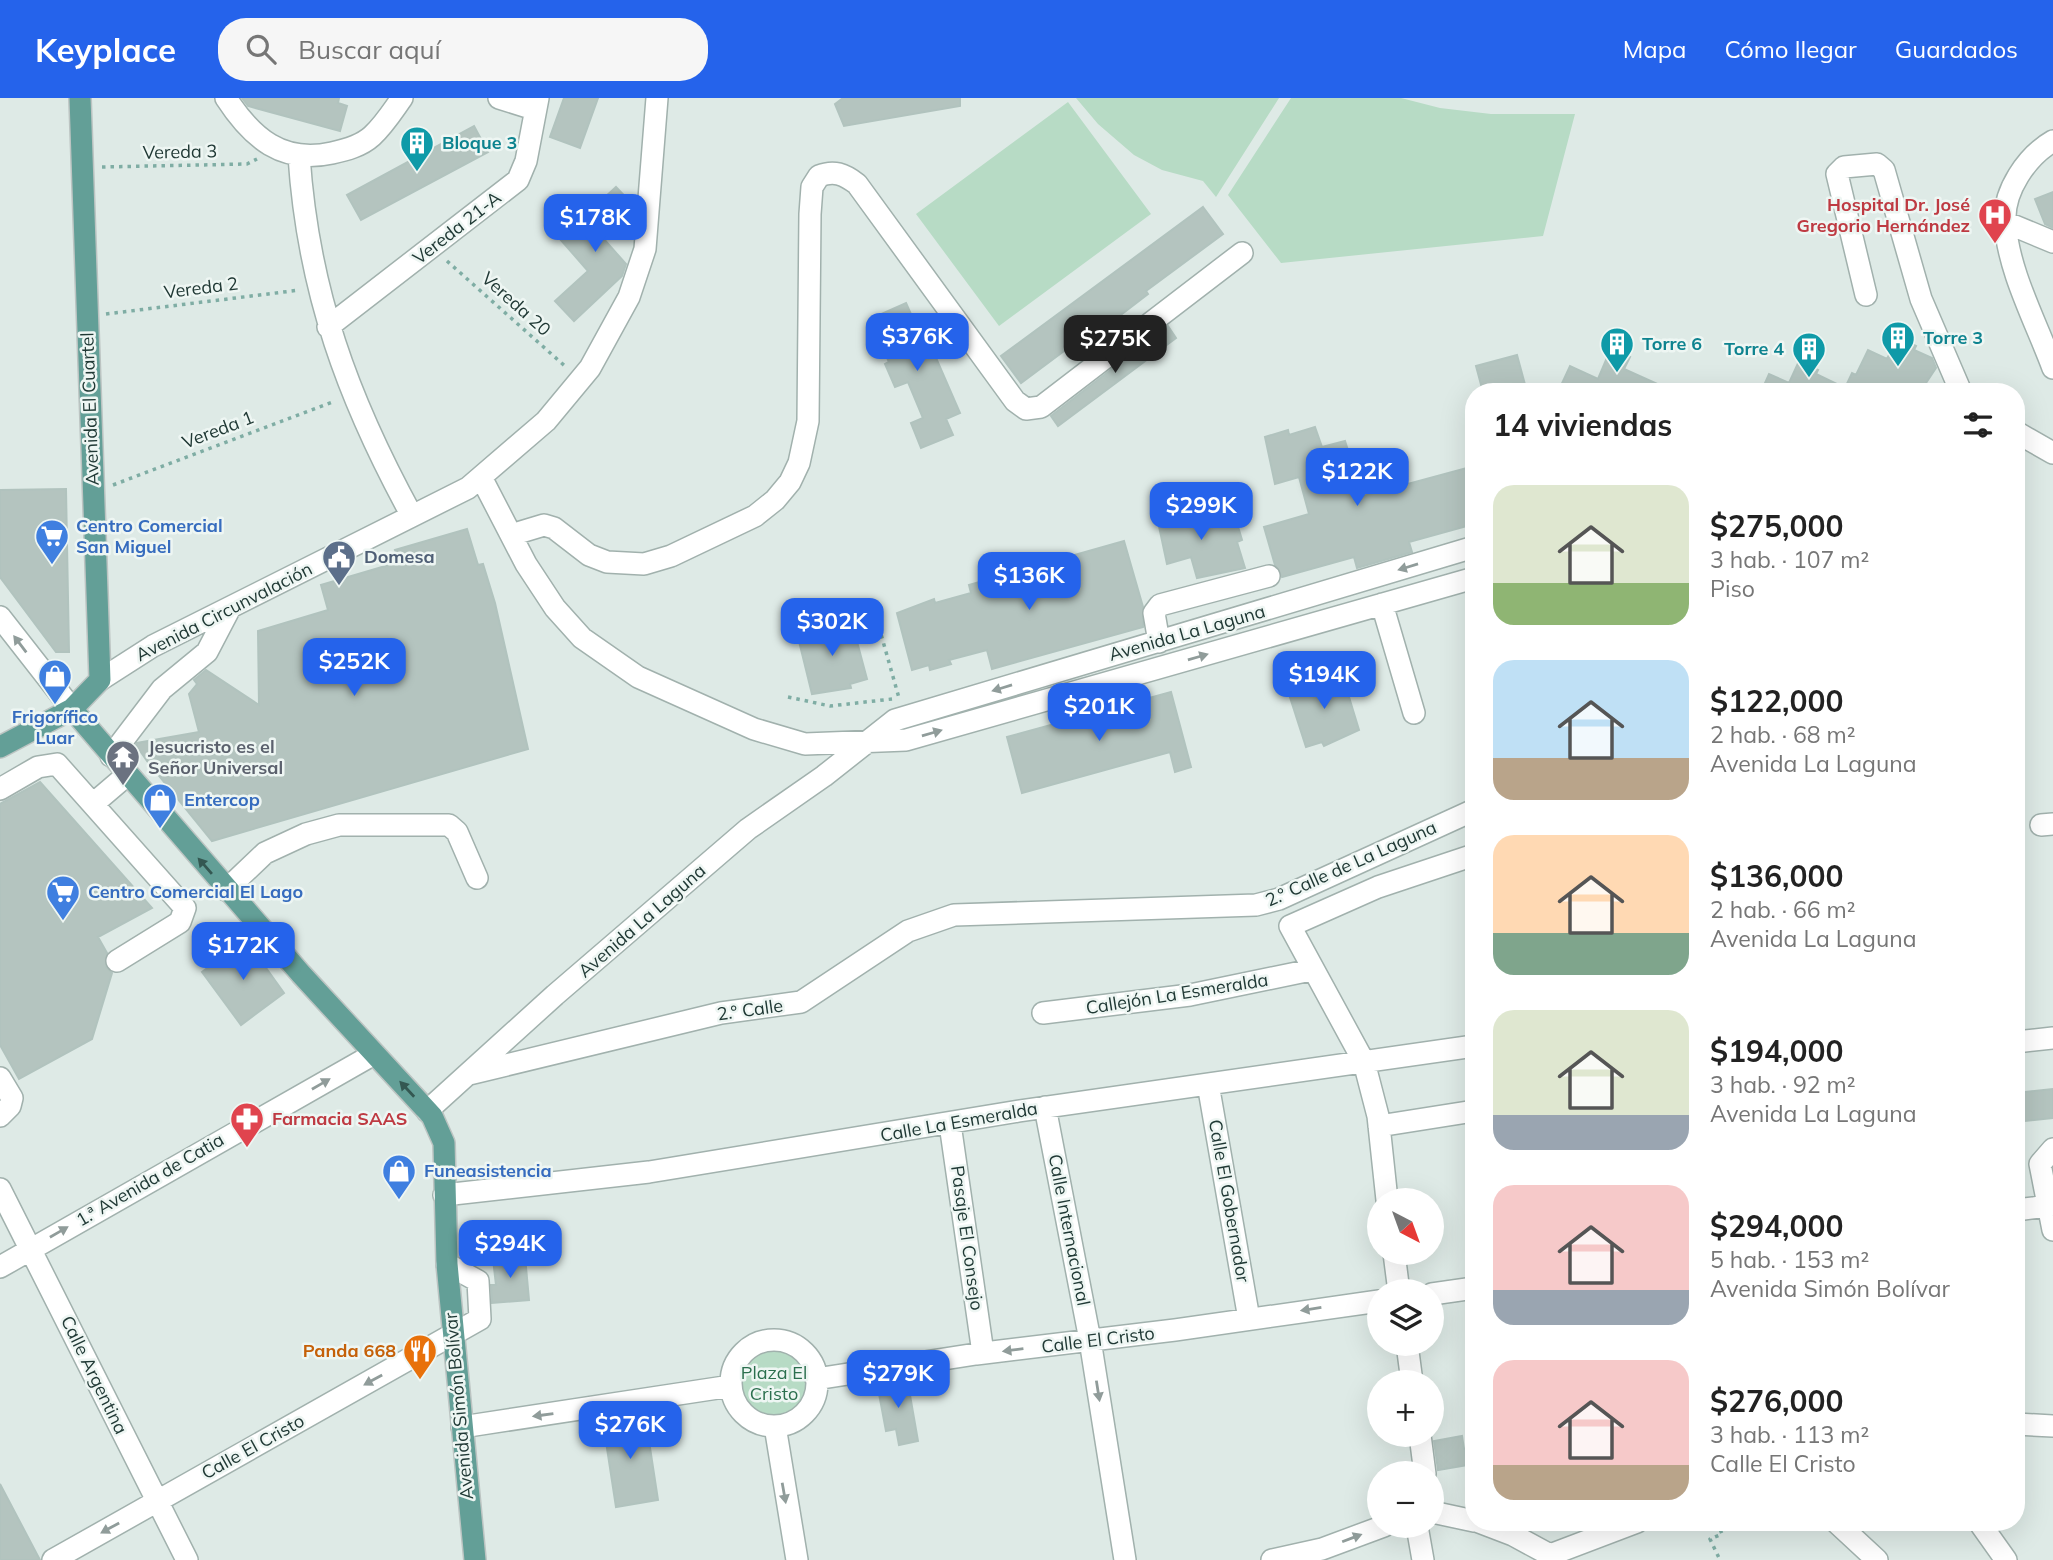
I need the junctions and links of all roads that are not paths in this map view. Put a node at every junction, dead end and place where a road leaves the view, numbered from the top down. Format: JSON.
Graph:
{"nodes":[{"id":1,"x":79,"y":98,"type":"edge"},
{"id":2,"x":226,"y":98,"type":"edge"},
{"id":3,"x":402,"y":98,"type":"edge"},
{"id":4,"x":499,"y":98,"type":"edge"},
{"id":5,"x":657,"y":98,"type":"edge"},
{"id":6,"x":536,"y":104,"type":"edge"},
{"id":7,"x":2053,"y":141,"type":"edge"},
{"id":8,"x":299,"y":156,"type":"junction"},
{"id":9,"x":2005,"y":222,"type":"junction"},
{"id":10,"x":2053,"y":242,"type":"edge"},
{"id":11,"x":1242,"y":253,"type":"dead end"},
{"id":12,"x":1866,"y":295,"type":"dead end"},
{"id":13,"x":328,"y":327,"type":"junction"},
{"id":14,"x":2053,"y":368,"type":"edge"},
{"id":15,"x":1957,"y":383,"type":"edge"},
{"id":16,"x":2025,"y":436,"type":"edge"},
{"id":17,"x":2051,"y":449,"type":"edge"},
{"id":18,"x":482,"y":479,"type":"junction"},
{"id":19,"x":412,"y":516,"type":"junction"},
{"id":20,"x":511,"y":535,"type":"junction"},
{"id":21,"x":1465,"y":550,"type":"edge"},
{"id":22,"x":1269,"y":576,"type":"dead end"},
{"id":23,"x":1465,"y":581,"type":"edge"},
{"id":24,"x":1382,"y":604,"type":"junction"},
{"id":25,"x":230,"y":608,"type":"junction"},
{"id":26,"x":0,"y":617,"type":"edge"},
{"id":27,"x":1159,"y":642,"type":"junction"},
{"id":28,"x":100,"y":680,"type":"junction"},
{"id":29,"x":72,"y":709,"type":"junction"},
{"id":30,"x":1414,"y":713,"type":"dead end"},
{"id":31,"x":865,"y":741,"type":"junction"},
{"id":32,"x":0,"y":747,"type":"edge"},
{"id":33,"x":111,"y":756,"type":"junction"},
{"id":34,"x":127,"y":775,"type":"junction"},
{"id":35,"x":0,"y":789,"type":"edge"},
{"id":36,"x":93,"y":804,"type":"junction"},
{"id":37,"x":1465,"y":814,"type":"edge"},
{"id":38,"x":1465,"y":858,"type":"edge"},
{"id":39,"x":477,"y":878,"type":"dead end"},
{"id":40,"x":226,"y":890,"type":"junction"},
{"id":41,"x":1057,"y":909,"type":"joint"},
{"id":42,"x":117,"y":961,"type":"dead end"},
{"id":43,"x":1311,"y":970,"type":"junction"},
{"id":44,"x":1043,"y":1013,"type":"dead end"},
{"id":45,"x":2053,"y":1038,"type":"edge"},
{"id":46,"x":2025,"y":1041,"type":"edge"},
{"id":47,"x":1465,"y":1047,"type":"edge"},
{"id":48,"x":374,"y":1054,"type":"junction"},
{"id":49,"x":1364,"y":1062,"type":"junction"},
{"id":50,"x":467,"y":1075,"type":"junction"},
{"id":51,"x":0,"y":1078,"type":"edge"},
{"id":52,"x":1209,"y":1084,"type":"junction"},
{"id":53,"x":1045,"y":1107,"type":"junction"},
{"id":54,"x":427,"y":1111,"type":"junction"},
{"id":55,"x":1465,"y":1112,"type":"edge"},
{"id":56,"x":0,"y":1116,"type":"edge"},
{"id":57,"x":950,"y":1124,"type":"junction"},
{"id":58,"x":1380,"y":1126,"type":"junction"},
{"id":59,"x":2053,"y":1149,"type":"edge"},
{"id":60,"x":1386,"y":1188,"type":"edge"},
{"id":61,"x":0,"y":1189,"type":"edge"},
{"id":62,"x":444,"y":1195,"type":"junction"},
{"id":63,"x":2048,"y":1206,"type":"junction"},
{"id":64,"x":2025,"y":1209,"type":"edge"},
{"id":65,"x":2053,"y":1230,"type":"edge"},
{"id":66,"x":32,"y":1248,"type":"junction"},
{"id":67,"x":0,"y":1267,"type":"edge"},
{"id":68,"x":1465,"y":1289,"type":"edge"},
{"id":69,"x":1444,"y":1292,"type":"edge"},
{"id":70,"x":1367,"y":1303,"type":"edge"},
{"id":71,"x":1250,"y":1319,"type":"junction"},
{"id":72,"x":454,"y":1335,"type":"junction"},
{"id":73,"x":1090,"y":1340,"type":"junction"},
{"id":74,"x":983,"y":1353,"type":"junction"},
{"id":75,"x":816,"y":1379,"type":"junction"},
{"id":76,"x":731,"y":1386,"type":"junction"},
{"id":77,"x":2025,"y":1424,"type":"edge"},
{"id":78,"x":775,"y":1426,"type":"junction"},
{"id":79,"x":2053,"y":1426,"type":"edge"},
{"id":80,"x":461,"y":1427,"type":"junction"},
{"id":81,"x":156,"y":1502,"type":"junction"},
{"id":82,"x":1444,"y":1515,"type":"edge"},
{"id":83,"x":1465,"y":1519,"type":"edge"},
{"id":84,"x":1503,"y":1531,"type":"edge"},
{"id":85,"x":1615,"y":1531,"type":"edge"},
{"id":86,"x":1846,"y":1531,"type":"edge"},
{"id":87,"x":1985,"y":1531,"type":"edge"},
{"id":88,"x":1367,"y":1532,"type":"edge"},
{"id":89,"x":1419,"y":1538,"type":"edge"},
{"id":90,"x":1299,"y":1557,"type":"edge"},
{"id":91,"x":1552,"y":1557,"type":"edge"},
{"id":92,"x":53,"y":1560,"type":"edge"},
{"id":93,"x":187,"y":1560,"type":"edge"},
{"id":94,"x":474,"y":1560,"type":"edge"},
{"id":95,"x":797,"y":1560,"type":"edge"},
{"id":96,"x":1125,"y":1560,"type":"edge"},
{"id":97,"x":1272,"y":1560,"type":"edge"},
{"id":98,"x":1423,"y":1560,"type":"edge"},
{"id":99,"x":1877,"y":1560,"type":"edge"},
{"id":100,"x":2006,"y":1560,"type":"edge"}],
"edges":[{"from":1,"to":28,"type":"main road","name":"Avenida El Cuartel"},
{"from":2,"to":8,"type":"street"},
{"from":3,"to":8,"type":"street"},
{"from":4,"to":6,"type":"street"},
{"from":5,"to":18,"type":"street","name":"Avenida Circunvalación"},
{"from":6,"to":13,"type":"street","name":"Vereda 21-A"},
{"from":7,"to":9,"type":"street"},
{"from":8,"to":13,"type":"street"},
{"from":9,"to":10,"type":"street"},
{"from":9,"to":14,"type":"street"},
{"from":11,"to":20,"type":"street"},
{"from":12,"to":15,"type":"street"},
{"from":13,"to":19,"type":"street"},
{"from":16,"to":17,"type":"street"},
{"from":18,"to":19,"type":"street","name":"Avenida Circunvalación"},
{"from":18,"to":20,"type":"street","name":"Avenida La Laguna"},
{"from":19,"to":25,"type":"street","name":"Avenida Circunvalación"},
{"from":20,"to":31,"type":"street","name":"Avenida La Laguna"},
{"from":21,"to":27,"type":"street","name":"Avenida La Laguna","one_way":true},
{"from":22,"to":27,"type":"street"},
{"from":23,"to":24,"type":"street","name":"Avenida La Laguna"},
{"from":24,"to":30,"type":"street"},
{"from":31,"to":24,"type":"street","name":"Avenida La Laguna","one_way":true},
{"from":25,"to":28,"type":"street","name":"Avenida Circunvalación"},
{"from":25,"to":33,"type":"street"},
{"from":29,"to":26,"type":"street","name":"Avenida Simón Bolívar","one_way":true},
{"from":27,"to":31,"type":"street","name":"Avenida La Laguna","one_way":true},
{"from":28,"to":29,"type":"main road"},
{"from":29,"to":32,"type":"main road"},
{"from":29,"to":33,"type":"main road","name":"Avenida Simón Bolívar"},
{"from":31,"to":50,"type":"street","name":"Avenida La Laguna"},
{"from":33,"to":34,"type":"main road","name":"Avenida Simón Bolívar"},
{"from":34,"to":36,"type":"street"},
{"from":40,"to":34,"type":"main road","name":"Avenida Simón Bolívar","one_way":true},
{"from":35,"to":36,"type":"street"},
{"from":36,"to":42,"type":"street"},
{"from":37,"to":41,"type":"street","name":"2.° Calle de La Laguna"},
{"from":38,"to":43,"type":"street","name":"2.° Calle de La Laguna"},
{"from":39,"to":40,"type":"street"},
{"from":40,"to":48,"type":"main road","name":"Avenida Simón Bolívar"},
{"from":41,"to":50,"type":"street","name":"2.° Calle"},
{"from":43,"to":44,"type":"street","name":"Callejón La Esmeralda"},
{"from":43,"to":49,"type":"street"},
{"from":45,"to":46,"type":"street"},
{"from":47,"to":49,"type":"street","name":"Calle La Esmeralda"},
{"from":54,"to":48,"type":"main road","name":"Avenida Simón Bolívar","one_way":true},
{"from":66,"to":48,"type":"street","name":"1.ª Avenida de Catia","one_way":true},
{"from":49,"to":52,"type":"street","name":"Calle La Esmeralda"},
{"from":49,"to":58,"type":"street"},
{"from":50,"to":54,"type":"street","name":"Avenida La Laguna"},
{"from":51,"to":56,"type":"street"},
{"from":52,"to":53,"type":"street","name":"Calle La Esmeralda"},
{"from":52,"to":71,"type":"street","name":"Calle El Gobernador"},
{"from":53,"to":57,"type":"street","name":"Calle La Esmeralda"},
{"from":53,"to":73,"type":"street","name":"Calle Internacional"},
{"from":54,"to":62,"type":"main road","name":"Avenida Simón Bolívar"},
{"from":55,"to":58,"type":"street"},
{"from":57,"to":62,"type":"street","name":"Calle La Esmeralda"},
{"from":57,"to":74,"type":"street","name":"Pasaje El Consejo"},
{"from":58,"to":60,"type":"street"},
{"from":59,"to":63,"type":"street"},
{"from":61,"to":66,"type":"street","name":"Calle Argentina"},
{"from":62,"to":72,"type":"main road","name":"Avenida Simón Bolívar"},
{"from":63,"to":64,"type":"street"},
{"from":63,"to":65,"type":"street"},
{"from":66,"to":67,"type":"street","name":"1.ª Avenida de Catia"},
{"from":66,"to":81,"type":"street","name":"Calle Argentina"},
{"from":68,"to":69,"type":"street"},
{"from":70,"to":71,"type":"street","name":"Calle El Cristo","one_way":true},
{"from":71,"to":73,"type":"street","name":"Calle El Cristo"},
{"from":72,"to":80,"type":"main road","name":"Avenida Simón Bolívar"},
{"from":72,"to":81,"type":"street","name":"Calle El Cristo","one_way":true},
{"from":73,"to":74,"type":"street","name":"Calle El Cristo","one_way":true},
{"from":73,"to":96,"type":"street","name":"Calle Internacional","one_way":true},
{"from":74,"to":75,"type":"street","name":"Calle El Cristo"},
{"from":75,"to":76,"type":"street"},
{"from":75,"to":78,"type":"street"},
{"from":76,"to":78,"type":"street"},
{"from":76,"to":80,"type":"street","one_way":true},
{"from":77,"to":79,"type":"street"},
{"from":78,"to":95,"type":"street","one_way":true},
{"from":80,"to":94,"type":"main road","name":"Avenida Simón Bolívar"},
{"from":81,"to":92,"type":"street","name":"Calle El Cristo","one_way":true},
{"from":81,"to":93,"type":"street","name":"Calle Argentina"},
{"from":82,"to":83,"type":"street"},
{"from":84,"to":91,"type":"street"},
{"from":85,"to":91,"type":"street"},
{"from":86,"to":99,"type":"street"},
{"from":87,"to":100,"type":"street"},
{"from":90,"to":88,"type":"street","one_way":true},
{"from":89,"to":98,"type":"street"},
{"from":90,"to":97,"type":"street"}]}
